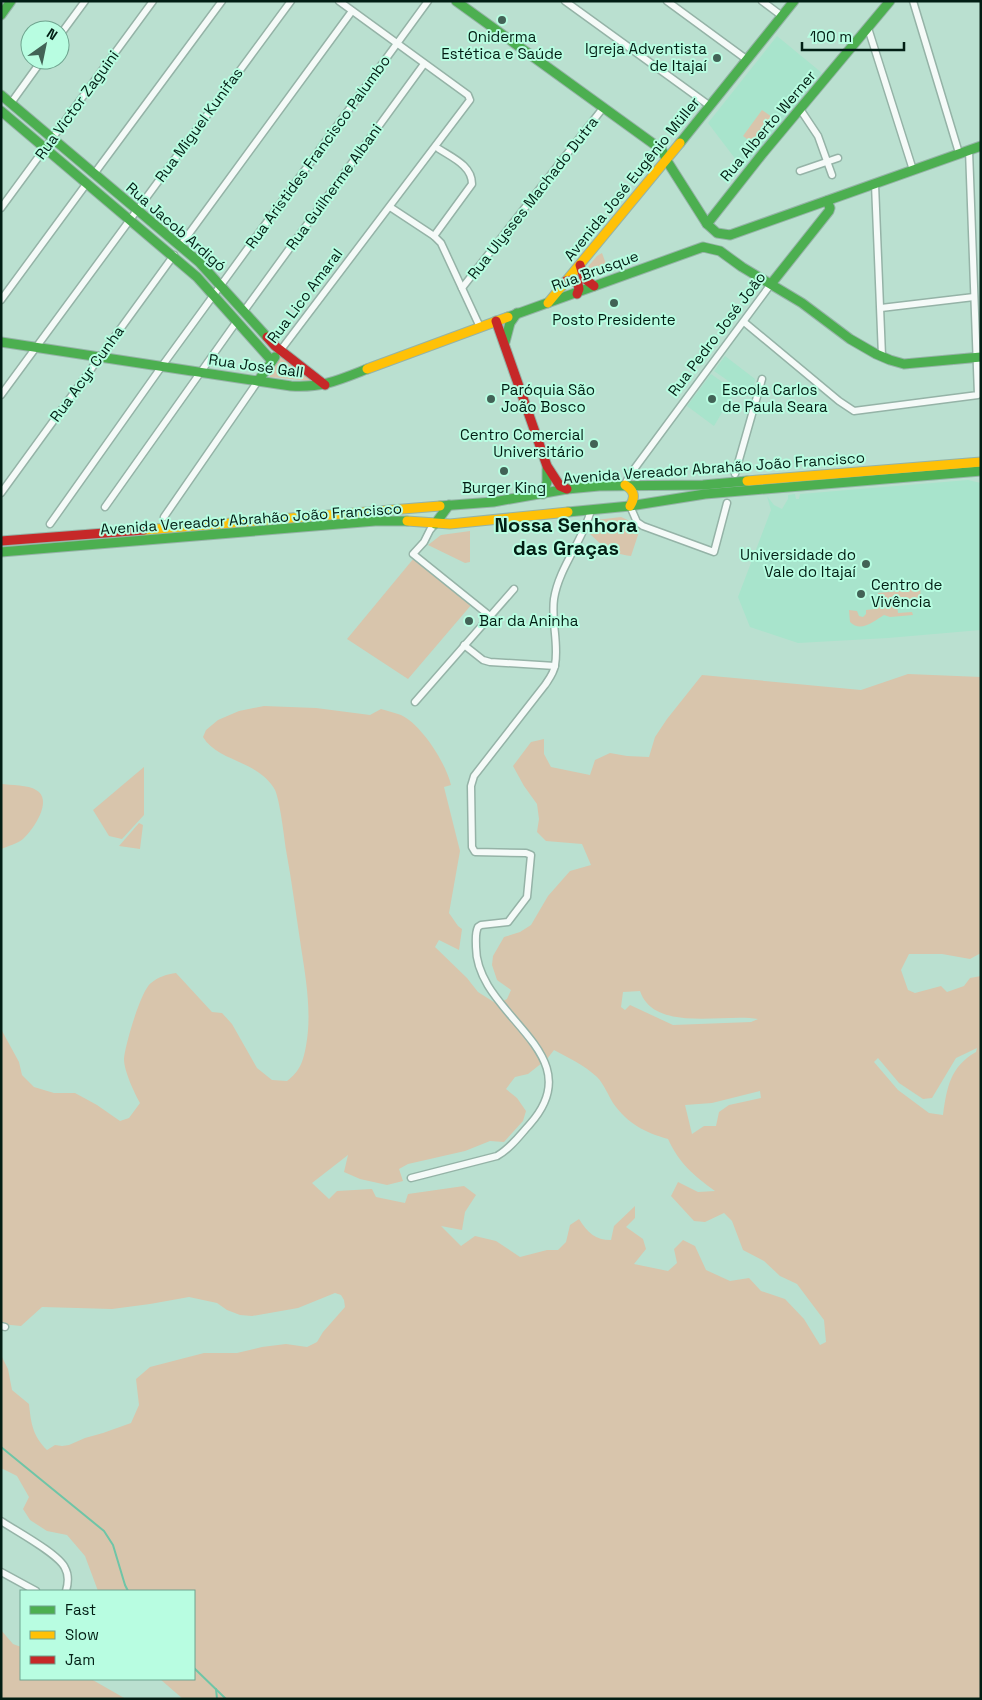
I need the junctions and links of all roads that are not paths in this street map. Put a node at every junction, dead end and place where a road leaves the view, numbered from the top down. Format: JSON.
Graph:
{"nodes":[{"id":1,"x":11,"y":1,"type":"edge"},
{"id":2,"x":85,"y":1,"type":"edge"},
{"id":3,"x":153,"y":1,"type":"edge"},
{"id":4,"x":222,"y":1,"type":"edge"},
{"id":5,"x":290,"y":1,"type":"edge"},
{"id":6,"x":339,"y":1,"type":"edge"},
{"id":7,"x":428,"y":1,"type":"edge"},
{"id":8,"x":456,"y":1,"type":"edge"},
{"id":9,"x":565,"y":1,"type":"edge"},
{"id":10,"x":667,"y":1,"type":"edge"},
{"id":11,"x":762,"y":1,"type":"edge"},
{"id":12,"x":794,"y":1,"type":"edge"},
{"id":13,"x":890,"y":1,"type":"edge"},
{"id":14,"x":913,"y":1,"type":"edge"},
{"id":15,"x":352,"y":11,"type":"junction"},
{"id":16,"x":2,"y":13,"type":"edge"},
{"id":17,"x":782,"y":16,"type":"junction"},
{"id":18,"x":70,"y":21,"type":"edge"},
{"id":19,"x":868,"y":28,"type":"junction"},
{"id":20,"x":397,"y":44,"type":"junction"},
{"id":21,"x":746,"y":60,"type":"junction"},
{"id":22,"x":424,"y":64,"type":"junction"},
{"id":23,"x":35,"y":70,"type":"edge"},
{"id":24,"x":1,"y":95,"type":"edge"},
{"id":25,"x":11,"y":103,"type":"junction"},
{"id":26,"x":710,"y":106,"type":"junction"},
{"id":27,"x":603,"y":108,"type":"junction"},
{"id":28,"x":800,"y":109,"type":"junction"},
{"id":29,"x":2,"y":113,"type":"edge"},
{"id":30,"x":52,"y":138,"type":"junction"},
{"id":31,"x":981,"y":146,"type":"edge"},
{"id":32,"x":45,"y":148,"type":"junction"},
{"id":33,"x":439,"y":149,"type":"dead end"},
{"id":34,"x":969,"y":150,"type":"junction"},
{"id":35,"x":959,"y":154,"type":"junction"},
{"id":36,"x":838,"y":158,"type":"dead end"},
{"id":37,"x":666,"y":161,"type":"junction"},
{"id":38,"x":828,"y":162,"type":"junction"},
{"id":39,"x":913,"y":170,"type":"junction"},
{"id":40,"x":800,"y":171,"type":"dead end"},
{"id":41,"x":94,"y":174,"type":"junction"},
{"id":42,"x":832,"y":175,"type":"dead end"},
{"id":43,"x":88,"y":183,"type":"junction"},
{"id":44,"x":875,"y":184,"type":"junction"},
{"id":45,"x":827,"y":201,"type":"junction"},
{"id":46,"x":390,"y":207,"type":"junction"},
{"id":47,"x":1,"y":208,"type":"edge"},
{"id":48,"x":137,"y":209,"type":"junction"},
{"id":49,"x":130,"y":219,"type":"junction"},
{"id":50,"x":707,"y":224,"type":"junction"},
{"id":51,"x":434,"y":236,"type":"junction"},
{"id":52,"x":180,"y":246,"type":"junction"},
{"id":53,"x":174,"y":255,"type":"junction"},
{"id":54,"x":580,"y":265,"type":"junction"},
{"id":55,"x":566,"y":281,"type":"junction"},
{"id":56,"x":771,"y":284,"type":"junction"},
{"id":57,"x":221,"y":285,"type":"junction"},
{"id":58,"x":594,"y":286,"type":"junction"},
{"id":59,"x":462,"y":288,"type":"junction"},
{"id":60,"x":214,"y":294,"type":"junction"},
{"id":61,"x":576,"y":294,"type":"junction"},
{"id":62,"x":974,"y":297,"type":"junction"},
{"id":63,"x":1,"y":300,"type":"edge"},
{"id":64,"x":548,"y":303,"type":"junction"},
{"id":65,"x":881,"y":308,"type":"junction"},
{"id":66,"x":244,"y":311,"type":"junction"},
{"id":67,"x":518,"y":313,"type":"junction"},
{"id":68,"x":237,"y":321,"type":"junction"},
{"id":69,"x":496,"y":321,"type":"junction"},
{"id":70,"x":744,"y":322,"type":"junction"},
{"id":71,"x":480,"y":327,"type":"junction"},
{"id":72,"x":1,"y":342,"type":"edge"},
{"id":73,"x":505,"y":342,"type":"junction"},
{"id":74,"x":36,"y":347,"type":"junction"},
{"id":75,"x":280,"y":351,"type":"junction"},
{"id":76,"x":882,"y":356,"type":"junction"},
{"id":77,"x":100,"y":357,"type":"junction"},
{"id":78,"x":979,"y":357,"type":"edge"},
{"id":79,"x":272,"y":362,"type":"junction"},
{"id":80,"x":162,"y":366,"type":"junction"},
{"id":81,"x":200,"y":372,"type":"junction"},
{"id":82,"x":762,"y":379,"type":"dead end"},
{"id":83,"x":258,"y":381,"type":"junction"},
{"id":84,"x":325,"y":386,"type":"junction"},
{"id":85,"x":1,"y":395,"type":"edge"},
{"id":86,"x":981,"y":462,"type":"edge"},
{"id":87,"x":547,"y":466,"type":"junction"},
{"id":88,"x":981,"y":471,"type":"edge"},
{"id":89,"x":736,"y":474,"type":"dead end"},
{"id":90,"x":625,"y":485,"type":"junction"},
{"id":91,"x":567,"y":489,"type":"junction"},
{"id":92,"x":1,"y":493,"type":"edge"},
{"id":93,"x":543,"y":494,"type":"junction"},
{"id":94,"x":727,"y":503,"type":"dead end"},
{"id":95,"x":449,"y":505,"type":"junction"},
{"id":96,"x":630,"y":506,"type":"junction"},
{"id":97,"x":105,"y":507,"type":"dead end"},
{"id":98,"x":591,"y":510,"type":"junction"},
{"id":99,"x":164,"y":517,"type":"dead end"},
{"id":100,"x":50,"y":524,"type":"dead end"},
{"id":101,"x":436,"y":524,"type":"junction"},
{"id":102,"x":1,"y":541,"type":"edge"},
{"id":103,"x":1,"y":552,"type":"edge"},
{"id":104,"x":514,"y":588,"type":"dead end"},
{"id":105,"x":490,"y":616,"type":"junction"},
{"id":106,"x":464,"y":645,"type":"junction"},
{"id":107,"x":555,"y":666,"type":"junction"},
{"id":108,"x":415,"y":702,"type":"dead end"},
{"id":109,"x":411,"y":1178,"type":"dead end"},
{"id":110,"x":1,"y":1521,"type":"edge"},
{"id":111,"x":1,"y":1572,"type":"edge"},
{"id":112,"x":34,"y":1590,"type":"edge"},
{"id":113,"x":66,"y":1590,"type":"edge"}],
"edges":[{"from":1,"to":16,"type":"main road"},
{"from":2,"to":18,"type":"street"},
{"from":3,"to":30,"type":"street","name":"Rua Victor Zaguini"},
{"from":4,"to":41,"type":"street"},
{"from":5,"to":48,"type":"street","name":"Rua Miguel Kunifas"},
{"from":6,"to":15,"type":"street"},
{"from":7,"to":20,"type":"street","name":"Rua Aristides Francisco Palumbo"},
{"from":8,"to":27,"type":"main road"},
{"from":9,"to":26,"type":"street"},
{"from":10,"to":21,"type":"street"},
{"from":11,"to":17,"type":"street"},
{"from":12,"to":17,"type":"main road","name":"Avenida José Eugênio Müller"},
{"from":13,"to":19,"type":"main road","name":"Rua Alberto Werner"},
{"from":14,"to":35,"type":"street"},
{"from":15,"to":20,"type":"street"},
{"from":15,"to":52,"type":"street"},
{"from":17,"to":21,"type":"main road","name":"Avenida José Eugênio Müller"},
{"from":19,"to":28,"type":"main road","name":"Rua Alberto Werner"},
{"from":19,"to":39,"type":"street"},
{"from":20,"to":22,"type":"street"},
{"from":20,"to":57,"type":"street","name":"Rua Aristides Francisco Palumbo"},
{"from":21,"to":26,"type":"main road","name":"Avenida José Eugênio Müller"},
{"from":22,"to":46,"type":"street","name":"Rua Lico Amaral"},
{"from":22,"to":66,"type":"street","name":"Rua Guilherme Albani"},
{"from":23,"to":25,"type":"street"},
{"from":24,"to":25,"type":"main road","name":"Rua Jacob Ardigó"},
{"from":25,"to":30,"type":"main road","name":"Rua Jacob Ardigó"},
{"from":26,"to":37,"type":"main road","name":"Avenida José Eugênio Müller"},
{"from":27,"to":37,"type":"main road"},
{"from":27,"to":59,"type":"street","name":"Rua Ulysses Machado Dutra"},
{"from":28,"to":38,"type":"street"},
{"from":28,"to":50,"type":"main road","name":"Rua Alberto Werner"},
{"from":29,"to":32,"type":"main road","name":"Rua Jacob Ardigó"},
{"from":30,"to":32,"type":"street","name":"Rua Victor Zaguini"},
{"from":30,"to":41,"type":"main road","name":"Rua Jacob Ardigó"},
{"from":31,"to":34,"type":"main road"},
{"from":32,"to":43,"type":"main road","name":"Rua Jacob Ardigó"},
{"from":32,"to":47,"type":"street","name":"Rua Victor Zaguini"},
{"from":33,"to":51,"type":"street"},
{"from":34,"to":35,"type":"main road"},
{"from":34,"to":62,"type":"street"},
{"from":35,"to":39,"type":"main road"},
{"from":36,"to":38,"type":"street"},
{"from":37,"to":50,"type":"main road"},
{"from":37,"to":54,"type":"main road","name":"Avenida José Eugênio Müller"},
{"from":38,"to":40,"type":"street"},
{"from":38,"to":42,"type":"street"},
{"from":39,"to":44,"type":"main road"},
{"from":41,"to":48,"type":"main road","name":"Rua Jacob Ardigó"},
{"from":43,"to":49,"type":"main road","name":"Rua Jacob Ardigó"},
{"from":43,"to":63,"type":"street"},
{"from":44,"to":45,"type":"main road"},
{"from":44,"to":65,"type":"street"},
{"from":45,"to":50,"type":"main road"},
{"from":45,"to":56,"type":"main road","name":"Rua Pedro José João"},
{"from":46,"to":51,"type":"street"},
{"from":46,"to":75,"type":"street","name":"Rua Lico Amaral"},
{"from":48,"to":49,"type":"street","name":"Rua Miguel Kunifas"},
{"from":48,"to":52,"type":"main road","name":"Rua Jacob Ardigó"},
{"from":49,"to":53,"type":"main road","name":"Rua Jacob Ardigó"},
{"from":49,"to":74,"type":"street","name":"Rua Miguel Kunifas"},
{"from":51,"to":59,"type":"street"},
{"from":52,"to":57,"type":"main road","name":"Rua Jacob Ardigó"},
{"from":53,"to":60,"type":"main road","name":"Rua Jacob Ardigó"},
{"from":53,"to":77,"type":"street","name":"Rua Acyr Cunha"},
{"from":54,"to":55,"type":"main road","name":"Avenida José Eugênio Müller"},
{"from":54,"to":58,"type":"main road"},
{"from":55,"to":61,"type":"main road"},
{"from":55,"to":64,"type":"main road","name":"Avenida José Eugênio Müller"},
{"from":56,"to":58,"type":"main road","name":"Rua Brusque"},
{"from":56,"to":70,"type":"street","name":"Rua Pedro José João"},
{"from":56,"to":76,"type":"main road"},
{"from":57,"to":60,"type":"street","name":"Rua Aristides Francisco Palumbo"},
{"from":57,"to":66,"type":"main road","name":"Rua Jacob Ardigó"},
{"from":58,"to":61,"type":"main road","name":"Rua Brusque"},
{"from":59,"to":71,"type":"street"},
{"from":60,"to":68,"type":"main road","name":"Rua Jacob Ardigó"},
{"from":60,"to":80,"type":"street","name":"Rua Aristides Francisco Palumbo"},
{"from":61,"to":64,"type":"main road","name":"Rua Brusque"},
{"from":62,"to":65,"type":"street"},
{"from":62,"to":78,"type":"street"},
{"from":64,"to":67,"type":"main road","name":"Rua Brusque"},
{"from":65,"to":76,"type":"street"},
{"from":66,"to":75,"type":"main road","name":"Rua Jacob Ardigó"},
{"from":67,"to":69,"type":"main road","name":"Rua Brusque"},
{"from":67,"to":73,"type":"main road"},
{"from":68,"to":79,"type":"main road","name":"Rua Jacob Ardigó"},
{"from":68,"to":81,"type":"street"},
{"from":69,"to":71,"type":"main road","name":"Rua José Gall"},
{"from":69,"to":73,"type":"main road"},
{"from":70,"to":78,"type":"street"},
{"from":70,"to":90,"type":"street","name":"Rua Pedro José João"},
{"from":71,"to":84,"type":"main road","name":"Rua José Gall"},
{"from":72,"to":74,"type":"main road","name":"Rua José Gall"},
{"from":73,"to":87,"type":"main road"},
{"from":74,"to":77,"type":"main road","name":"Rua José Gall"},
{"from":74,"to":85,"type":"street","name":"Rua Miguel Kunifas"},
{"from":75,"to":79,"type":"main road","name":"Rua Lico Amaral"},
{"from":75,"to":84,"type":"main road","name":"Rua Jacob Ardigó"},
{"from":76,"to":78,"type":"main road"},
{"from":77,"to":80,"type":"main road","name":"Rua José Gall"},
{"from":77,"to":92,"type":"street","name":"Rua Acyr Cunha"},
{"from":79,"to":83,"type":"main road","name":"Rua Lico Amaral"},
{"from":80,"to":81,"type":"main road","name":"Rua José Gall"},
{"from":80,"to":100,"type":"street","name":"Rua Aristides Francisco Palumbo"},
{"from":81,"to":83,"type":"main road","name":"Rua José Gall"},
{"from":81,"to":97,"type":"street"},
{"from":82,"to":89,"type":"street"},
{"from":83,"to":84,"type":"main road","name":"Rua José Gall"},
{"from":83,"to":99,"type":"street","name":"Rua Lico Amaral"},
{"from":86,"to":90,"type":"main road","name":"Avenida Vereador Abrahão João Francisco"},
{"from":87,"to":91,"type":"main road"},
{"from":87,"to":93,"type":"main road"},
{"from":88,"to":96,"type":"main road","name":"Avenida Vereador Abrahão João Francisco"},
{"from":90,"to":91,"type":"main road","name":"Avenida Vereador Abrahão João Francisco"},
{"from":90,"to":96,"type":"main road"},
{"from":91,"to":93,"type":"main road","name":"Avenida Vereador Abrahão João Francisco"},
{"from":93,"to":95,"type":"main road","name":"Avenida Vereador Abrahão João Francisco"},
{"from":94,"to":96,"type":"street"},
{"from":95,"to":101,"type":"main road"},
{"from":95,"to":102,"type":"main road","name":"Avenida Vereador Abrahão João Francisco"},
{"from":96,"to":98,"type":"main road","name":"Avenida Vereador Abrahão João Francisco"},
{"from":98,"to":101,"type":"main road","name":"Avenida Vereador Abrahão João Francisco"},
{"from":98,"to":107,"type":"street"},
{"from":101,"to":103,"type":"main road","name":"Avenida Vereador Abrahão João Francisco"},
{"from":101,"to":105,"type":"street"},
{"from":104,"to":105,"type":"street"},
{"from":105,"to":106,"type":"street"},
{"from":106,"to":107,"type":"street"},
{"from":106,"to":108,"type":"street"},
{"from":107,"to":109,"type":"street"},
{"from":110,"to":113,"type":"street"},
{"from":111,"to":112,"type":"street"}]}
